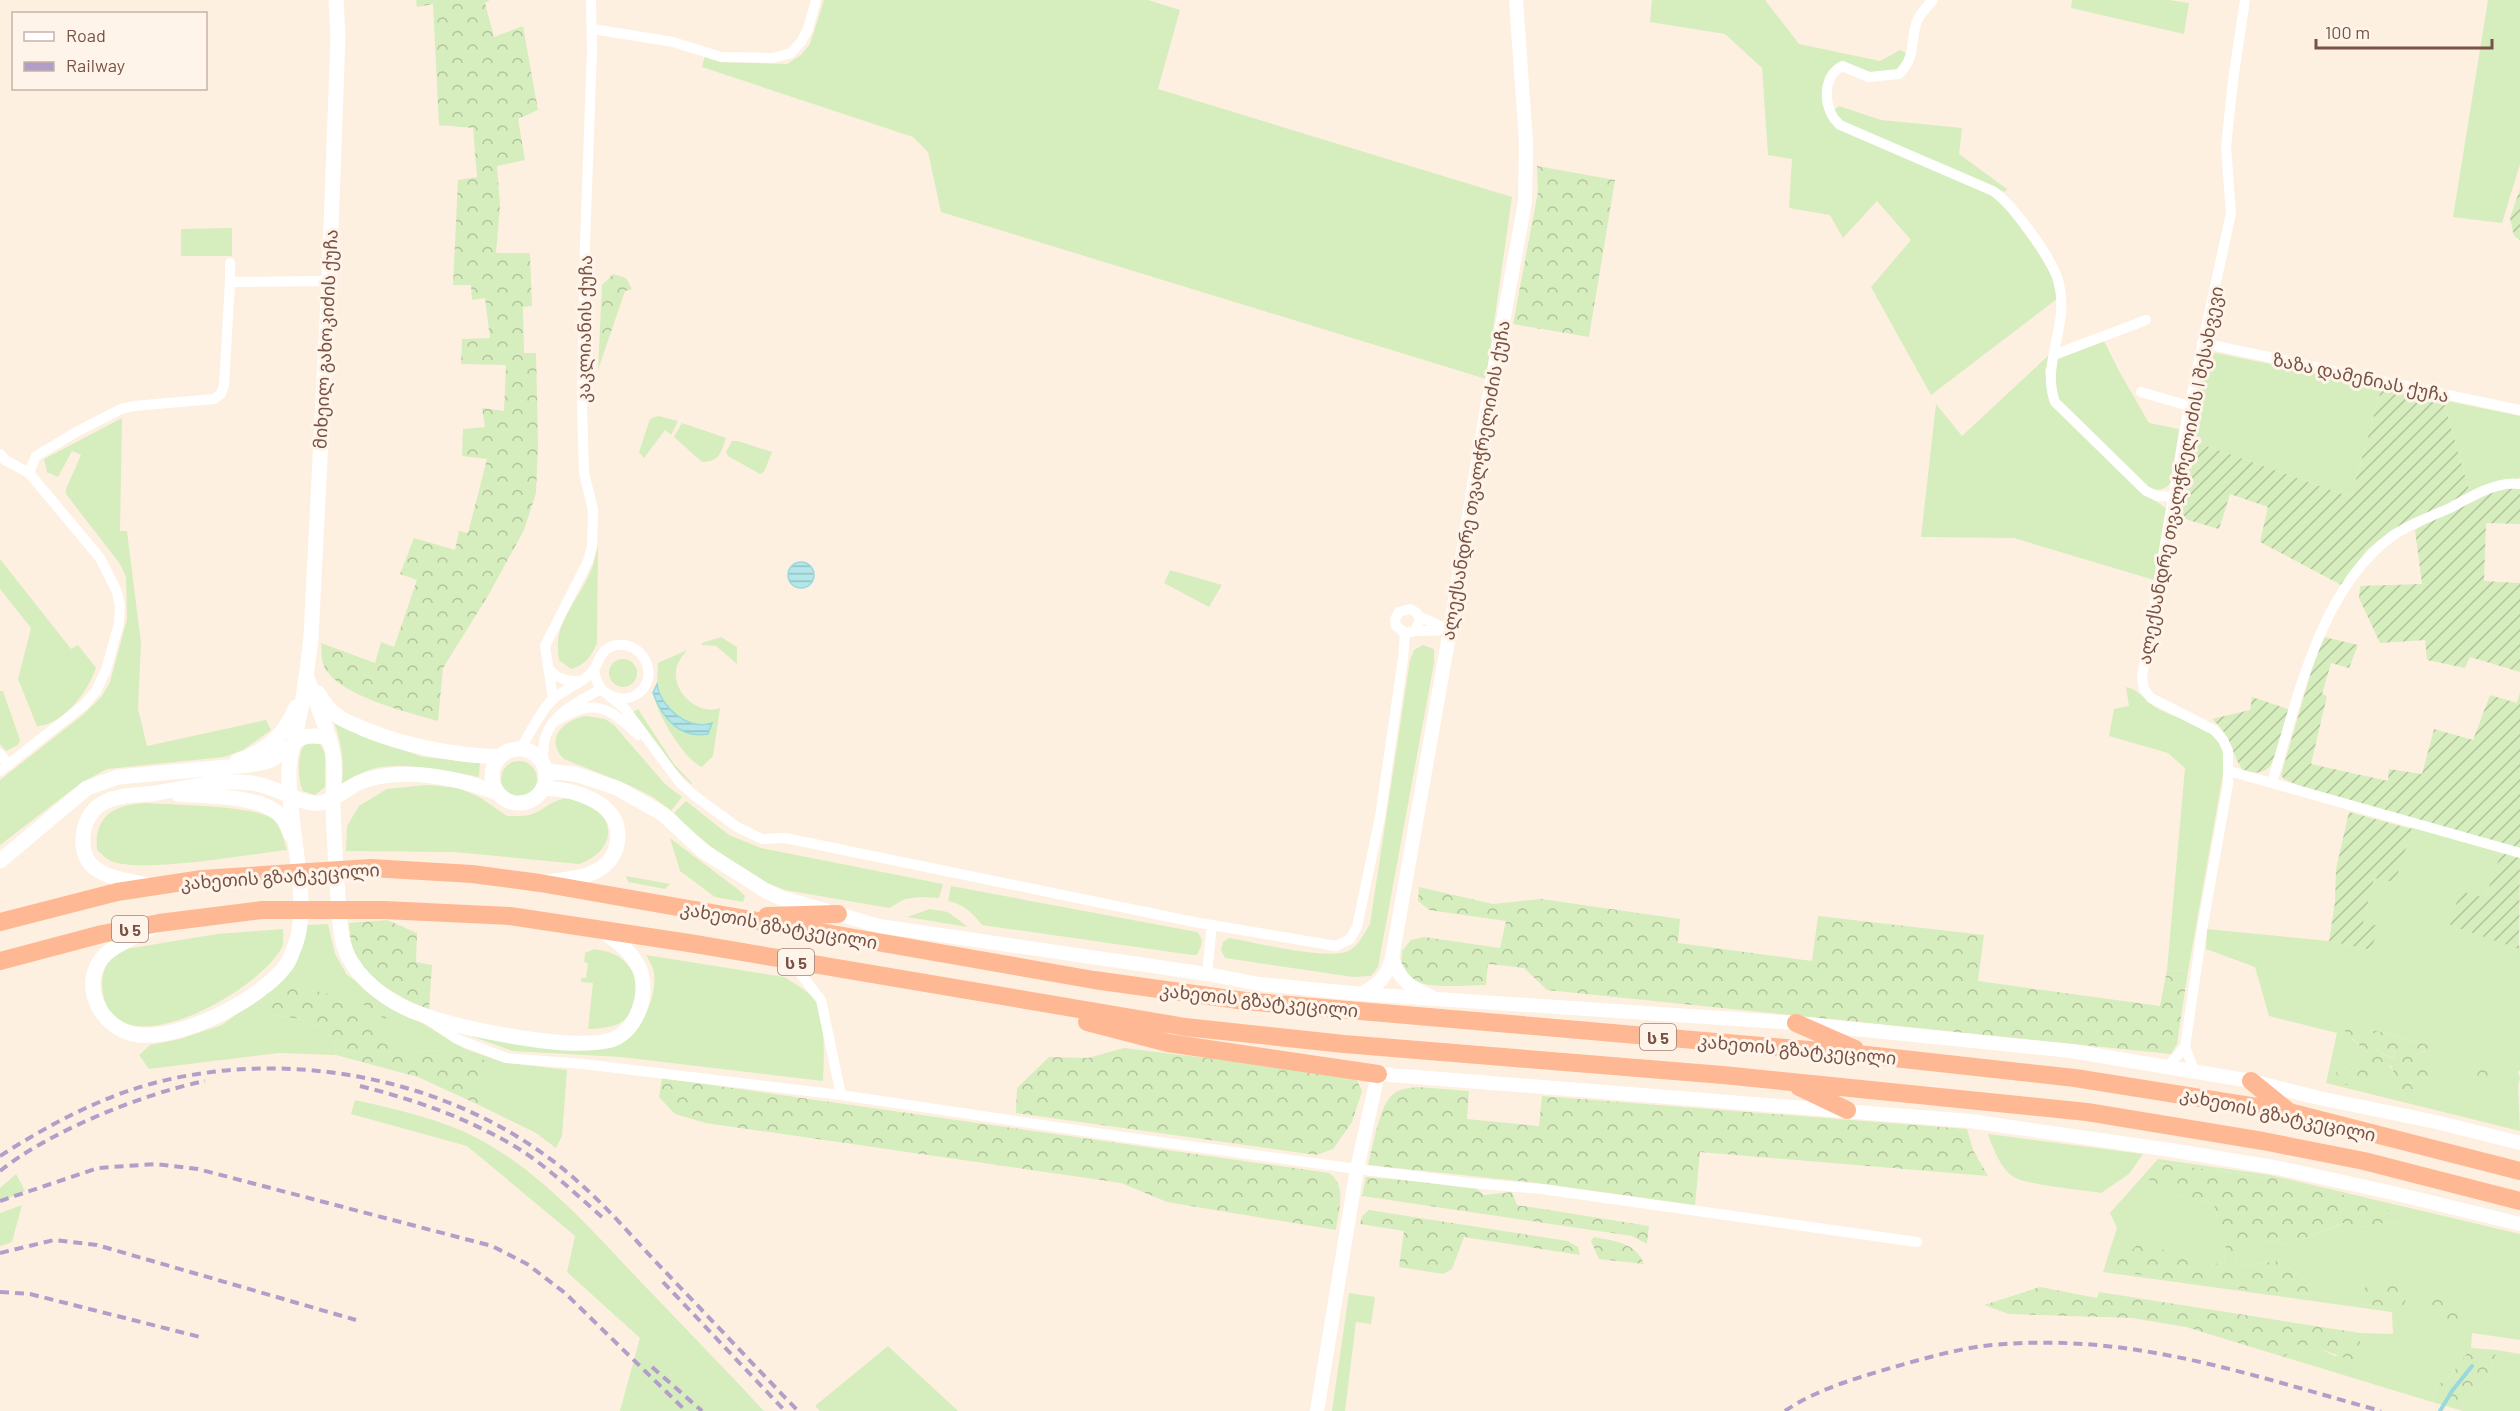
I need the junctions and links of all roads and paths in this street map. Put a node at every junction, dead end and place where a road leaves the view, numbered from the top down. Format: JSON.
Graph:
{"nodes":[{"id":1,"x":336,"y":0,"type":"edge"},
{"id":2,"x":591,"y":0,"type":"edge"},
{"id":3,"x":816,"y":0,"type":"edge"},
{"id":4,"x":1516,"y":0,"type":"edge"},
{"id":5,"x":1933,"y":0,"type":"edge"},
{"id":6,"x":2245,"y":0,"type":"edge"},
{"id":7,"x":593,"y":29,"type":"junction"},
{"id":8,"x":230,"y":263,"type":"dead end"},
{"id":9,"x":329,"y":281,"type":"junction"},
{"id":10,"x":230,"y":282,"type":"junction"},
{"id":11,"x":2146,"y":320,"type":"dead end"},
{"id":12,"x":2202,"y":343,"type":"junction"},
{"id":13,"x":2054,"y":355,"type":"junction"},
{"id":14,"x":2141,"y":392,"type":"dead end"},
{"id":15,"x":2189,"y":406,"type":"junction"},
{"id":16,"x":2520,"y":410,"type":"edge"},
{"id":17,"x":0,"y":454,"type":"edge"},
{"id":18,"x":29,"y":473,"type":"junction"},
{"id":19,"x":2518,"y":481,"type":"edge"},
{"id":20,"x":2173,"y":497,"type":"junction"},
{"id":21,"x":1418,"y":615,"type":"junction"},
{"id":22,"x":1450,"y":630,"type":"junction"},
{"id":23,"x":1410,"y":632,"type":"junction"},
{"id":24,"x":550,"y":670,"type":"junction"},
{"id":25,"x":594,"y":670,"type":"junction"},
{"id":26,"x":307,"y":679,"type":"junction"},
{"id":27,"x":580,"y":681,"type":"junction"},
{"id":28,"x":604,"y":692,"type":"junction"},
{"id":29,"x":553,"y":699,"type":"junction"},
{"id":30,"x":552,"y":723,"type":"junction"},
{"id":31,"x":328,"y":738,"type":"junction"},
{"id":32,"x":294,"y":740,"type":"junction"},
{"id":33,"x":520,"y":749,"type":"junction"},
{"id":34,"x":655,"y":752,"type":"junction"},
{"id":35,"x":0,"y":754,"type":"edge"},
{"id":36,"x":500,"y":757,"type":"junction"},
{"id":37,"x":544,"y":766,"type":"junction"},
{"id":38,"x":4,"y":768,"type":"edge"},
{"id":39,"x":210,"y":769,"type":"junction"},
{"id":40,"x":2229,"y":771,"type":"junction"},
{"id":41,"x":2272,"y":783,"type":"junction"},
{"id":42,"x":544,"y":788,"type":"junction"},
{"id":43,"x":157,"y":793,"type":"junction"},
{"id":44,"x":498,"y":793,"type":"junction"},
{"id":45,"x":290,"y":794,"type":"junction"},
{"id":46,"x":333,"y":797,"type":"junction"},
{"id":47,"x":294,"y":841,"type":"junction"},
{"id":48,"x":2520,"y":853,"type":"edge"},
{"id":49,"x":0,"y":861,"type":"edge"},
{"id":50,"x":540,"y":883,"type":"junction"},
{"id":51,"x":150,"y":886,"type":"junction"},
{"id":52,"x":838,"y":914,"type":"junction"},
{"id":53,"x":729,"y":916,"type":"junction"},
{"id":54,"x":0,"y":922,"type":"edge"},
{"id":55,"x":159,"y":923,"type":"junction"},
{"id":56,"x":1212,"y":925,"type":"junction"},
{"id":57,"x":601,"y":930,"type":"junction"},
{"id":58,"x":775,"y":958,"type":"junction"},
{"id":59,"x":1392,"y":958,"type":"junction"},
{"id":60,"x":0,"y":961,"type":"edge"},
{"id":61,"x":1207,"y":974,"type":"junction"},
{"id":62,"x":1362,"y":994,"type":"junction"},
{"id":63,"x":990,"y":996,"type":"junction"},
{"id":64,"x":1439,"y":1000,"type":"junction"},
{"id":65,"x":418,"y":1013,"type":"junction"},
{"id":66,"x":1797,"y":1023,"type":"junction"},
{"id":67,"x":2185,"y":1047,"type":"junction"},
{"id":68,"x":1867,"y":1055,"type":"junction"},
{"id":69,"x":2169,"y":1065,"type":"junction"},
{"id":70,"x":2194,"y":1070,"type":"junction"},
{"id":71,"x":1378,"y":1074,"type":"junction"},
{"id":72,"x":2251,"y":1081,"type":"junction"},
{"id":73,"x":1789,"y":1082,"type":"junction"},
{"id":74,"x":840,"y":1095,"type":"junction"},
{"id":75,"x":1847,"y":1110,"type":"junction"},
{"id":76,"x":2289,"y":1112,"type":"junction"},
{"id":77,"x":2520,"y":1143,"type":"edge"},
{"id":78,"x":1357,"y":1169,"type":"junction"},
{"id":79,"x":2520,"y":1171,"type":"edge"},
{"id":80,"x":2520,"y":1201,"type":"edge"},
{"id":81,"x":2520,"y":1224,"type":"edge"},
{"id":82,"x":1917,"y":1242,"type":"dead end"},
{"id":83,"x":1317,"y":1411,"type":"edge"}],
"edges":[{"from":1,"to":9,"type":"main road","name":"მიხეილ გახოკიძის ქუჩა"},
{"from":2,"to":7,"type":"street","name":"კაკლიანის ქუჩა"},
{"from":3,"to":7,"type":"street"},
{"from":4,"to":22,"type":"street","name":"ალექსანდრე თვალჭრელიძის ქუჩა"},
{"from":5,"to":13,"type":"street"},
{"from":6,"to":12,"type":"street","name":"ალექსანდრე თვალჭრელიძის I შესახვევი"},
{"from":7,"to":24,"type":"street","name":"კაკლიანის ქუჩა"},
{"from":8,"to":10,"type":"street"},
{"from":9,"to":10,"type":"street"},
{"from":9,"to":26,"type":"main road","name":"მიხეილ გახოკიძის ქუჩა"},
{"from":10,"to":18,"type":"street"},
{"from":11,"to":13,"type":"street"},
{"from":12,"to":15,"type":"street","name":"ალექსანდრე თვალჭრელიძის I შესახვევი"},
{"from":12,"to":16,"type":"street","name":"ზაზა დამენიას ქუჩა"},
{"from":13,"to":20,"type":"street"},
{"from":14,"to":15,"type":"street"},
{"from":15,"to":20,"type":"street","name":"ალექსანდრე თვალჭრელიძის I შესახვევი"},
{"from":17,"to":18,"type":"street"},
{"from":18,"to":38,"type":"street"},
{"from":19,"to":41,"type":"street"},
{"from":20,"to":40,"type":"street","name":"ალექსანდრე თვალჭრელიძის I შესახვევი"},
{"from":21,"to":22,"type":"street"},
{"from":21,"to":23,"type":"street"},
{"from":21,"to":23,"type":"street"},
{"from":22,"to":23,"type":"street"},
{"from":22,"to":59,"type":"street","name":"ალექსანდრე თვალჭრელიძის ქუჩა"},
{"from":23,"to":56,"type":"street"},
{"from":24,"to":27,"type":"street"},
{"from":24,"to":29,"type":"street"},
{"from":25,"to":27,"type":"street"},
{"from":25,"to":28,"type":"street"},
{"from":25,"to":28,"type":"street"},
{"from":26,"to":31,"type":"main road"},
{"from":26,"to":32,"type":"main road"},
{"from":26,"to":36,"type":"main road"},
{"from":26,"to":39,"type":"main road"},
{"from":27,"to":29,"type":"street"},
{"from":28,"to":30,"type":"street"},
{"from":28,"to":34,"type":"street"},
{"from":29,"to":33,"type":"street"},
{"from":30,"to":34,"type":"street"},
{"from":30,"to":37,"type":"street"},
{"from":31,"to":32,"type":"main road"},
{"from":31,"to":46,"type":"main road"},
{"from":32,"to":39,"type":"main road"},
{"from":32,"to":45,"type":"main road"},
{"from":33,"to":36,"type":"main road"},
{"from":33,"to":37,"type":"main road"},
{"from":34,"to":56,"type":"street"},
{"from":35,"to":38,"type":"street"},
{"from":36,"to":44,"type":"main road"},
{"from":37,"to":42,"type":"main road"},
{"from":37,"to":52,"type":"main road"},
{"from":39,"to":49,"type":"main road"},
{"from":40,"to":41,"type":"street"},
{"from":40,"to":67,"type":"street","name":"ალექსანდრე თვალჭრელიძის I შესახვევი"},
{"from":41,"to":48,"type":"street"},
{"from":42,"to":44,"type":"main road"},
{"from":42,"to":50,"type":"main road"},
{"from":43,"to":45,"type":"main road"},
{"from":43,"to":47,"type":"main road"},
{"from":43,"to":51,"type":"main road"},
{"from":44,"to":46,"type":"main road"},
{"from":45,"to":46,"type":"main road"},
{"from":45,"to":47,"type":"main road"},
{"from":46,"to":65,"type":"main road"},
{"from":47,"to":55,"type":"main road"},
{"from":50,"to":51,"type":"highway","name":"კახეთის გზატკეცილი","number":"ს 5"},
{"from":50,"to":53,"type":"highway","name":"კახეთის გზატკეცილი","number":"ს 5"},
{"from":51,"to":54,"type":"highway","name":"კახეთის გზატკეცილი","number":"ს 5"},
{"from":52,"to":53,"type":"highway"},
{"from":52,"to":61,"type":"street","name":"კახეთის გზატკეცილი"},
{"from":53,"to":68,"type":"highway","name":"კახეთის გზატკეცილი","number":"ს 5"},
{"from":55,"to":57,"type":"highway","name":"კახეთის გზატკეცილი","number":"ს 5"},
{"from":55,"to":60,"type":"highway","name":"კახეთის გზატკეცილი","number":"ს 5"},
{"from":56,"to":61,"type":"street"},
{"from":57,"to":58,"type":"highway","name":"კახეთის გზატკეცილი","number":"ს 5"},
{"from":57,"to":65,"type":"main road"},
{"from":58,"to":63,"type":"highway","name":"კახეთის გზატკეცილი","number":"ს 5"},
{"from":58,"to":74,"type":"street"},
{"from":59,"to":62,"type":"street","name":"ალექსანდრე თვალჭრელიძის ქუჩა"},
{"from":59,"to":64,"type":"street"},
{"from":61,"to":62,"type":"street","name":"კახეთის გზატკეცილი"},
{"from":62,"to":64,"type":"street","name":"კახეთის გზატკეცილი"},
{"from":63,"to":71,"type":"highway"},
{"from":63,"to":73,"type":"highway","name":"კახეთის გზატკეცილი","number":"ს 5"},
{"from":64,"to":66,"type":"street","name":"კახეთის გზატკეცილი"},
{"from":65,"to":74,"type":"street"},
{"from":66,"to":68,"type":"highway"},
{"from":66,"to":69,"type":"street","name":"კახეთის გზატკეცილი"},
{"from":67,"to":69,"type":"street"},
{"from":67,"to":70,"type":"street","name":"ალექსანდრე თვალჭრელიძის I შესახვევი"},
{"from":68,"to":76,"type":"highway","name":"კახეთის გზატკეცილი","number":"ს 5"},
{"from":69,"to":70,"type":"street","name":"კახეთის გზატკეცილი"},
{"from":70,"to":72,"type":"street","name":"კახეთის გზატკეცილი"},
{"from":71,"to":75,"type":"street"},
{"from":71,"to":78,"type":"street"},
{"from":72,"to":76,"type":"highway"},
{"from":72,"to":77,"type":"street","name":"კახეთის გზატკეცილი"},
{"from":73,"to":75,"type":"highway"},
{"from":73,"to":80,"type":"highway","name":"კახეთის გზატკეცილი","number":"ს 5"},
{"from":74,"to":78,"type":"street"},
{"from":75,"to":81,"type":"street"},
{"from":76,"to":79,"type":"highway","name":"კახეთის გზატკეცილი","number":"ს 5"},
{"from":78,"to":82,"type":"street"},
{"from":78,"to":83,"type":"street"}]}
